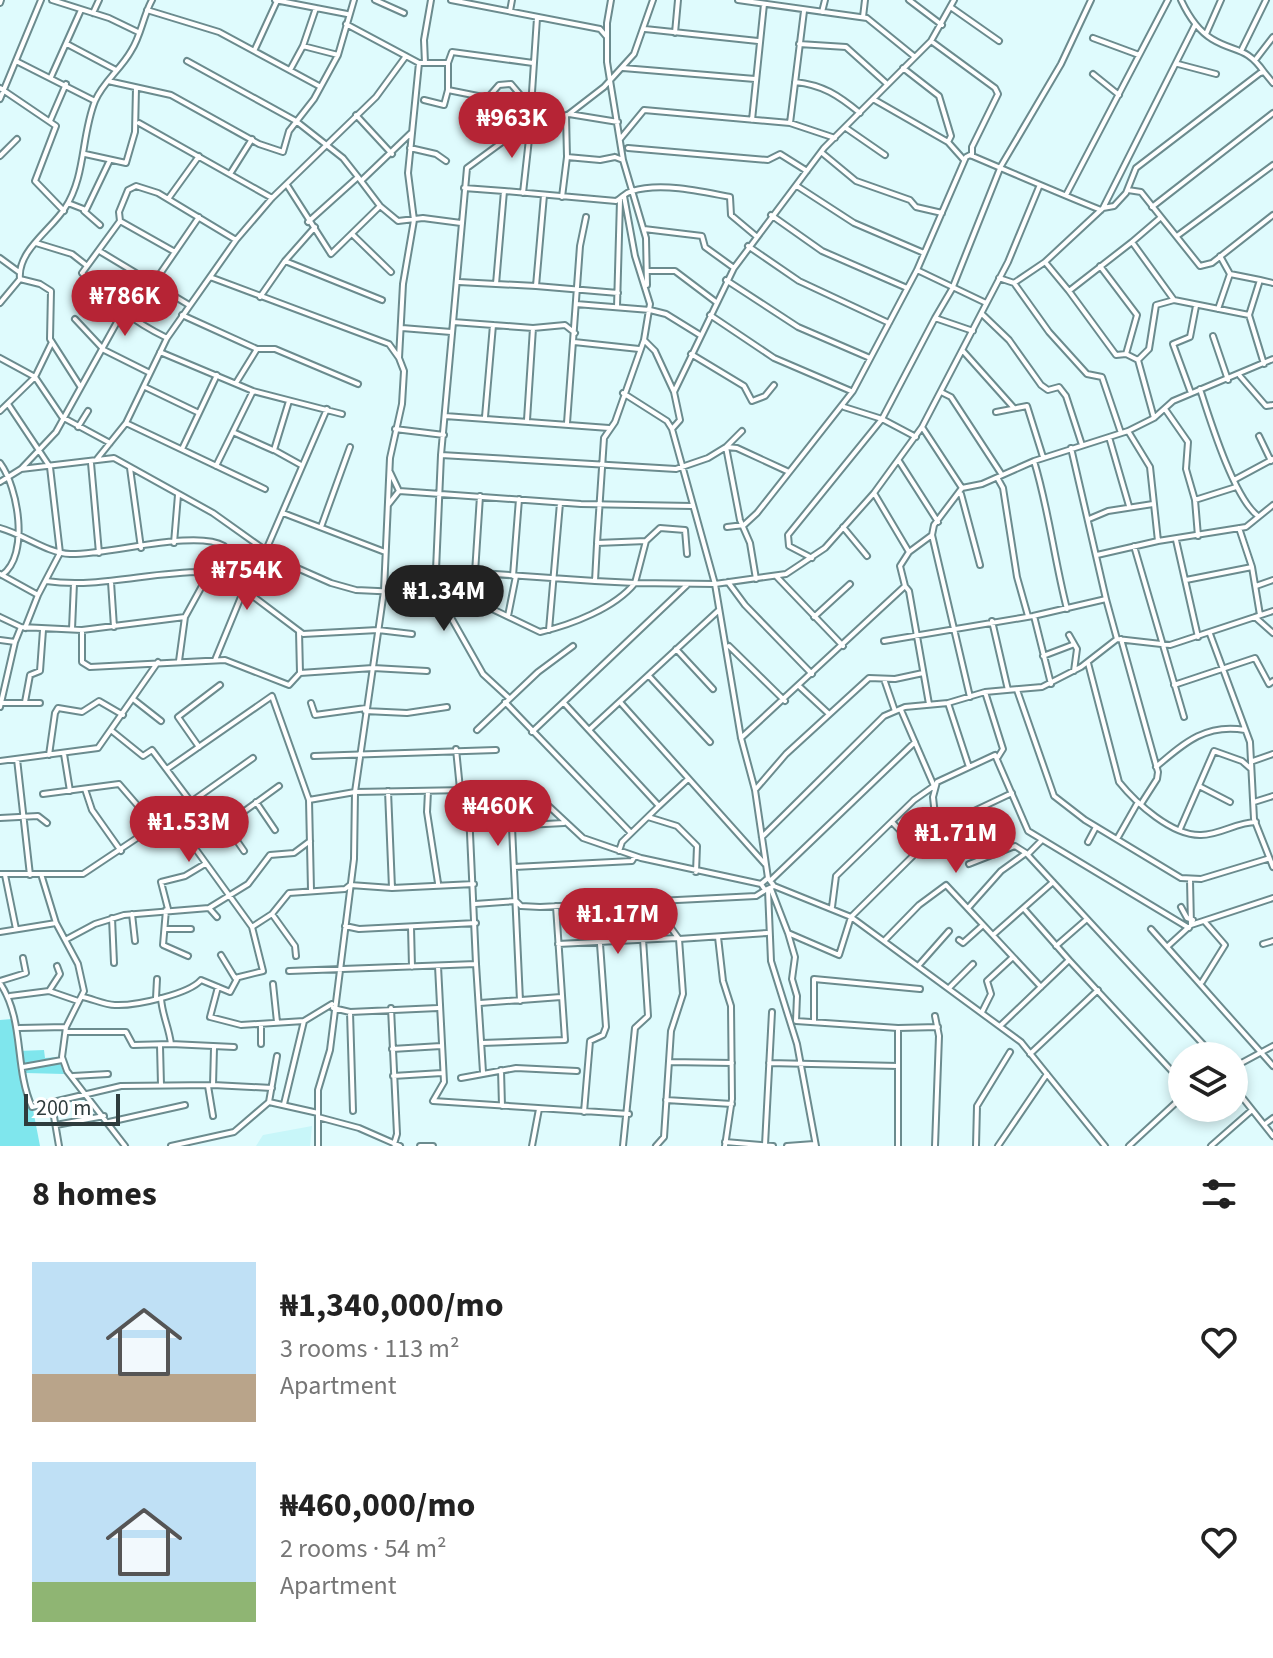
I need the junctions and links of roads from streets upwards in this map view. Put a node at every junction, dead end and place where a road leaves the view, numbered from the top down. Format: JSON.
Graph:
{"nodes":[{"id":1,"x":41,"y":0,"type":"edge"},
{"id":2,"x":53,"y":0,"type":"edge"},
{"id":3,"x":99,"y":0,"type":"edge"},
{"id":4,"x":152,"y":0,"type":"edge"},
{"id":5,"x":276,"y":0,"type":"edge"},
{"id":6,"x":354,"y":0,"type":"edge"},
{"id":7,"x":375,"y":0,"type":"edge"},
{"id":8,"x":431,"y":0,"type":"edge"},
{"id":9,"x":451,"y":0,"type":"edge"},
{"id":10,"x":512,"y":0,"type":"edge"},
{"id":11,"x":611,"y":0,"type":"edge"},
{"id":12,"x":653,"y":0,"type":"edge"},
{"id":13,"x":678,"y":0,"type":"edge"},
{"id":14,"x":738,"y":0,"type":"edge"},
{"id":15,"x":745,"y":0,"type":"edge"},
{"id":16,"x":825,"y":0,"type":"edge"},
{"id":17,"x":865,"y":0,"type":"edge"},
{"id":18,"x":909,"y":0,"type":"edge"},
{"id":19,"x":954,"y":0,"type":"edge"},
{"id":20,"x":1091,"y":0,"type":"edge"},
{"id":21,"x":1168,"y":0,"type":"edge"},
{"id":22,"x":1181,"y":0,"type":"edge"},
{"id":23,"x":1221,"y":0,"type":"edge"},
{"id":24,"x":1266,"y":0,"type":"edge"},
{"id":25,"x":309,"y":3,"type":"edge"},
{"id":26,"x":784,"y":3,"type":"edge"},
{"id":27,"x":764,"y":4,"type":"junction"},
{"id":28,"x":316,"y":8,"type":"junction"},
{"id":29,"x":952,"y":8,"type":"junction"},
{"id":30,"x":81,"y":10,"type":"junction"},
{"id":31,"x":147,"y":10,"type":"junction"},
{"id":32,"x":510,"y":11,"type":"junction"},
{"id":33,"x":804,"y":11,"type":"junction"},
{"id":34,"x":822,"y":12,"type":"junction"},
{"id":35,"x":93,"y":13,"type":"junction"},
{"id":36,"x":404,"y":13,"type":"dead end"},
{"id":37,"x":348,"y":14,"type":"junction"},
{"id":38,"x":863,"y":17,"type":"junction"},
{"id":39,"x":537,"y":18,"type":"junction"},
{"id":40,"x":607,"y":23,"type":"junction"},
{"id":41,"x":346,"y":24,"type":"junction"},
{"id":42,"x":942,"y":25,"type":"junction"},
{"id":43,"x":1195,"y":25,"type":"junction"},
{"id":44,"x":600,"y":29,"type":"junction"},
{"id":45,"x":645,"y":29,"type":"junction"},
{"id":46,"x":138,"y":32,"type":"junction"},
{"id":47,"x":675,"y":34,"type":"junction"},
{"id":48,"x":1206,"y":34,"type":"junction"},
{"id":49,"x":606,"y":36,"type":"junction"},
{"id":50,"x":1273,"y":37,"type":"edge"},
{"id":51,"x":1093,"y":38,"type":"dead end"},
{"id":52,"x":759,"y":41,"type":"junction"},
{"id":53,"x":931,"y":41,"type":"junction"},
{"id":54,"x":999,"y":41,"type":"dead end"},
{"id":55,"x":67,"y":44,"type":"junction"},
{"id":56,"x":799,"y":44,"type":"junction"},
{"id":57,"x":303,"y":46,"type":"junction"},
{"id":58,"x":255,"y":49,"type":"junction"},
{"id":59,"x":1242,"y":49,"type":"junction"},
{"id":60,"x":338,"y":55,"type":"junction"},
{"id":61,"x":1139,"y":55,"type":"junction"},
{"id":62,"x":406,"y":56,"type":"junction"},
{"id":63,"x":915,"y":57,"type":"junction"},
{"id":64,"x":1256,"y":59,"type":"junction"},
{"id":65,"x":16,"y":61,"type":"junction"},
{"id":66,"x":187,"y":61,"type":"dead end"},
{"id":67,"x":422,"y":63,"type":"junction"},
{"id":68,"x":448,"y":63,"type":"junction"},
{"id":69,"x":533,"y":63,"type":"junction"},
{"id":70,"x":1178,"y":64,"type":"junction"},
{"id":71,"x":621,"y":68,"type":"junction"},
{"id":72,"x":902,"y":68,"type":"junction"},
{"id":73,"x":116,"y":70,"type":"junction"},
{"id":74,"x":290,"y":70,"type":"junction"},
{"id":75,"x":1264,"y":72,"type":"junction"},
{"id":76,"x":1093,"y":74,"type":"dead end"},
{"id":77,"x":1216,"y":74,"type":"dead end"},
{"id":78,"x":51,"y":77,"type":"junction"},
{"id":79,"x":610,"y":78,"type":"junction"},
{"id":80,"x":755,"y":79,"type":"junction"},
{"id":81,"x":108,"y":81,"type":"junction"},
{"id":82,"x":795,"y":82,"type":"junction"},
{"id":83,"x":886,"y":83,"type":"junction"},
{"id":84,"x":1273,"y":83,"type":"edge"},
{"id":85,"x":66,"y":84,"type":"junction"},
{"id":86,"x":319,"y":86,"type":"junction"},
{"id":87,"x":136,"y":88,"type":"junction"},
{"id":88,"x":3,"y":89,"type":"edge"},
{"id":89,"x":448,"y":90,"type":"junction"},
{"id":90,"x":1119,"y":95,"type":"junction"},
{"id":91,"x":0,"y":99,"type":"edge"},
{"id":92,"x":873,"y":99,"type":"junction"},
{"id":93,"x":424,"y":100,"type":"dead end"},
{"id":94,"x":95,"y":101,"type":"junction"},
{"id":95,"x":485,"y":101,"type":"junction"},
{"id":96,"x":531,"y":107,"type":"junction"},
{"id":97,"x":860,"y":113,"type":"junction"},
{"id":98,"x":1273,"y":113,"type":"edge"},
{"id":99,"x":356,"y":115,"type":"junction"},
{"id":100,"x":567,"y":115,"type":"junction"},
{"id":101,"x":752,"y":120,"type":"junction"},
{"id":102,"x":50,"y":121,"type":"junction"},
{"id":103,"x":296,"y":121,"type":"junction"},
{"id":104,"x":618,"y":122,"type":"junction"},
{"id":105,"x":139,"y":123,"type":"dead end"},
{"id":106,"x":790,"y":123,"type":"junction"},
{"id":107,"x":545,"y":124,"type":"junction"},
{"id":108,"x":846,"y":128,"type":"junction"},
{"id":109,"x":530,"y":130,"type":"junction"},
{"id":110,"x":411,"y":132,"type":"junction"},
{"id":111,"x":515,"y":135,"type":"junction"},
{"id":112,"x":621,"y":138,"type":"junction"},
{"id":113,"x":835,"y":138,"type":"junction"},
{"id":114,"x":17,"y":139,"type":"dead end"},
{"id":115,"x":252,"y":139,"type":"junction"},
{"id":116,"x":948,"y":142,"type":"junction"},
{"id":117,"x":327,"y":145,"type":"junction"},
{"id":118,"x":410,"y":148,"type":"junction"},
{"id":119,"x":628,"y":148,"type":"dead end"},
{"id":120,"x":621,"y":150,"type":"junction"},
{"id":121,"x":821,"y":152,"type":"junction"},
{"id":122,"x":85,"y":154,"type":"junction"},
{"id":123,"x":392,"y":154,"type":"junction"},
{"id":124,"x":885,"y":155,"type":"dead end"},
{"id":125,"x":0,"y":156,"type":"edge"},
{"id":126,"x":199,"y":156,"type":"junction"},
{"id":127,"x":972,"y":156,"type":"junction"},
{"id":128,"x":567,"y":157,"type":"junction"},
{"id":129,"x":615,"y":157,"type":"junction"},
{"id":130,"x":623,"y":160,"type":"junction"},
{"id":131,"x":964,"y":160,"type":"junction"},
{"id":132,"x":446,"y":161,"type":"dead end"},
{"id":133,"x":109,"y":162,"type":"junction"},
{"id":134,"x":1273,"y":165,"type":"edge"},
{"id":135,"x":1001,"y":166,"type":"junction"},
{"id":136,"x":807,"y":171,"type":"junction"},
{"id":137,"x":230,"y":174,"type":"junction"},
{"id":138,"x":359,"y":179,"type":"junction"},
{"id":139,"x":287,"y":185,"type":"junction"},
{"id":140,"x":797,"y":186,"type":"junction"},
{"id":141,"x":1039,"y":187,"type":"junction"},
{"id":142,"x":464,"y":188,"type":"junction"},
{"id":143,"x":634,"y":190,"type":"junction"},
{"id":144,"x":1128,"y":190,"type":"junction"},
{"id":145,"x":504,"y":191,"type":"junction"},
{"id":146,"x":523,"y":193,"type":"junction"},
{"id":147,"x":623,"y":194,"type":"junction"},
{"id":148,"x":544,"y":195,"type":"junction"},
{"id":149,"x":1066,"y":195,"type":"junction"},
{"id":150,"x":562,"y":197,"type":"junction"},
{"id":151,"x":272,"y":198,"type":"junction"},
{"id":152,"x":168,"y":199,"type":"junction"},
{"id":153,"x":620,"y":200,"type":"junction"},
{"id":154,"x":68,"y":203,"type":"junction"},
{"id":155,"x":380,"y":206,"type":"junction"},
{"id":156,"x":1152,"y":207,"type":"junction"},
{"id":157,"x":1102,"y":209,"type":"junction"},
{"id":158,"x":64,"y":211,"type":"junction"},
{"id":159,"x":84,"y":211,"type":"junction"},
{"id":160,"x":942,"y":213,"type":"junction"},
{"id":161,"x":771,"y":215,"type":"junction"},
{"id":162,"x":1273,"y":215,"type":"edge"},
{"id":163,"x":199,"y":217,"type":"junction"},
{"id":164,"x":586,"y":217,"type":"dead end"},
{"id":165,"x":1160,"y":218,"type":"junction"},
{"id":166,"x":414,"y":220,"type":"junction"},
{"id":167,"x":120,"y":221,"type":"junction"},
{"id":168,"x":308,"y":222,"type":"junction"},
{"id":169,"x":461,"y":223,"type":"junction"},
{"id":170,"x":100,"y":225,"type":"dead end"},
{"id":171,"x":315,"y":227,"type":"junction"},
{"id":172,"x":644,"y":229,"type":"junction"},
{"id":173,"x":353,"y":235,"type":"junction"},
{"id":174,"x":756,"y":236,"type":"junction"},
{"id":175,"x":1177,"y":236,"type":"junction"},
{"id":176,"x":236,"y":240,"type":"junction"},
{"id":177,"x":1132,"y":242,"type":"junction"},
{"id":178,"x":36,"y":243,"type":"junction"},
{"id":179,"x":748,"y":246,"type":"junction"},
{"id":180,"x":101,"y":252,"type":"junction"},
{"id":181,"x":175,"y":252,"type":"junction"},
{"id":182,"x":924,"y":253,"type":"junction"},
{"id":183,"x":1220,"y":256,"type":"junction"},
{"id":184,"x":0,"y":258,"type":"edge"},
{"id":185,"x":285,"y":261,"type":"junction"},
{"id":186,"x":1045,"y":262,"type":"junction"},
{"id":187,"x":86,"y":265,"type":"junction"},
{"id":188,"x":1100,"y":266,"type":"junction"},
{"id":189,"x":734,"y":268,"type":"junction"},
{"id":190,"x":917,"y":270,"type":"junction"},
{"id":191,"x":647,"y":271,"type":"junction"},
{"id":192,"x":19,"y":272,"type":"junction"},
{"id":193,"x":391,"y":272,"type":"dead end"},
{"id":194,"x":1230,"y":274,"type":"junction"},
{"id":195,"x":210,"y":277,"type":"junction"},
{"id":196,"x":999,"y":278,"type":"junction"},
{"id":197,"x":20,"y":279,"type":"junction"},
{"id":198,"x":726,"y":280,"type":"junction"},
{"id":199,"x":1260,"y":280,"type":"junction"},
{"id":200,"x":458,"y":282,"type":"junction"},
{"id":201,"x":1014,"y":283,"type":"junction"},
{"id":202,"x":1273,"y":283,"type":"edge"},
{"id":203,"x":153,"y":284,"type":"junction"},
{"id":204,"x":496,"y":284,"type":"junction"},
{"id":205,"x":647,"y":285,"type":"junction"},
{"id":206,"x":536,"y":286,"type":"junction"},
{"id":207,"x":907,"y":288,"type":"junction"},
{"id":208,"x":952,"y":289,"type":"junction"},
{"id":209,"x":577,"y":290,"type":"junction"},
{"id":210,"x":1069,"y":291,"type":"junction"},
{"id":211,"x":618,"y":293,"type":"junction"},
{"id":212,"x":260,"y":297,"type":"junction"},
{"id":213,"x":382,"y":300,"type":"dead end"},
{"id":214,"x":1174,"y":300,"type":"junction"},
{"id":215,"x":716,"y":302,"type":"junction"},
{"id":216,"x":0,"y":303,"type":"edge"},
{"id":217,"x":986,"y":303,"type":"junction"},
{"id":218,"x":576,"y":304,"type":"junction"},
{"id":219,"x":189,"y":305,"type":"junction"},
{"id":220,"x":1197,"y":305,"type":"junction"},
{"id":221,"x":617,"y":307,"type":"junction"},
{"id":222,"x":1218,"y":309,"type":"junction"},
{"id":223,"x":650,"y":310,"type":"junction"},
{"id":224,"x":122,"y":313,"type":"junction"},
{"id":225,"x":982,"y":314,"type":"junction"},
{"id":226,"x":182,"y":315,"type":"junction"},
{"id":227,"x":710,"y":315,"type":"junction"},
{"id":228,"x":1249,"y":315,"type":"junction"},
{"id":229,"x":935,"y":318,"type":"junction"},
{"id":230,"x":75,"y":319,"type":"dead end"},
{"id":231,"x":453,"y":322,"type":"junction"},
{"id":232,"x":889,"y":323,"type":"junction"},
{"id":233,"x":493,"y":325,"type":"junction"},
{"id":234,"x":402,"y":328,"type":"junction"},
{"id":235,"x":533,"y":328,"type":"junction"},
{"id":236,"x":973,"y":331,"type":"junction"},
{"id":237,"x":452,"y":332,"type":"junction"},
{"id":238,"x":575,"y":333,"type":"junction"},
{"id":239,"x":700,"y":335,"type":"junction"},
{"id":240,"x":1213,"y":336,"type":"dead end"},
{"id":241,"x":167,"y":338,"type":"junction"},
{"id":242,"x":644,"y":340,"type":"junction"},
{"id":243,"x":52,"y":342,"type":"junction"},
{"id":244,"x":574,"y":342,"type":"junction"},
{"id":245,"x":257,"y":349,"type":"junction"},
{"id":246,"x":641,"y":349,"type":"junction"},
{"id":247,"x":104,"y":350,"type":"junction"},
{"id":248,"x":963,"y":351,"type":"junction"},
{"id":249,"x":160,"y":352,"type":"junction"},
{"id":250,"x":691,"y":354,"type":"junction"},
{"id":251,"x":1126,"y":354,"type":"junction"},
{"id":252,"x":0,"y":358,"type":"edge"},
{"id":253,"x":399,"y":358,"type":"junction"},
{"id":254,"x":870,"y":358,"type":"junction"},
{"id":255,"x":1273,"y":359,"type":"edge"},
{"id":256,"x":1138,"y":360,"type":"junction"},
{"id":257,"x":1264,"y":364,"type":"junction"},
{"id":258,"x":148,"y":372,"type":"junction"},
{"id":259,"x":217,"y":375,"type":"junction"},
{"id":260,"x":1240,"y":376,"type":"junction"},
{"id":261,"x":35,"y":377,"type":"junction"},
{"id":262,"x":1228,"y":380,"type":"junction"},
{"id":263,"x":236,"y":383,"type":"junction"},
{"id":264,"x":358,"y":384,"type":"dead end"},
{"id":265,"x":774,"y":385,"type":"dead end"},
{"id":266,"x":81,"y":387,"type":"junction"},
{"id":267,"x":145,"y":387,"type":"junction"},
{"id":268,"x":1200,"y":389,"type":"junction"},
{"id":269,"x":253,"y":391,"type":"junction"},
{"id":270,"x":853,"y":391,"type":"junction"},
{"id":271,"x":674,"y":392,"type":"junction"},
{"id":272,"x":941,"y":392,"type":"junction"},
{"id":273,"x":623,"y":393,"type":"junction"},
{"id":274,"x":1191,"y":393,"type":"junction"},
{"id":275,"x":289,"y":401,"type":"junction"},
{"id":276,"x":8,"y":404,"type":"junction"},
{"id":277,"x":1273,"y":405,"type":"edge"},
{"id":278,"x":844,"y":407,"type":"junction"},
{"id":279,"x":1013,"y":407,"type":"junction"},
{"id":280,"x":327,"y":409,"type":"junction"},
{"id":281,"x":1165,"y":409,"type":"junction"},
{"id":282,"x":0,"y":411,"type":"edge"},
{"id":283,"x":88,"y":411,"type":"dead end"},
{"id":284,"x":996,"y":412,"type":"dead end"},
{"id":285,"x":199,"y":413,"type":"junction"},
{"id":286,"x":342,"y":414,"type":"dead end"},
{"id":287,"x":445,"y":416,"type":"junction"},
{"id":288,"x":62,"y":417,"type":"junction"},
{"id":289,"x":485,"y":417,"type":"junction"},
{"id":290,"x":1154,"y":418,"type":"junction"},
{"id":291,"x":882,"y":419,"type":"junction"},
{"id":292,"x":527,"y":420,"type":"junction"},
{"id":293,"x":126,"y":423,"type":"junction"},
{"id":294,"x":567,"y":423,"type":"junction"},
{"id":295,"x":78,"y":427,"type":"junction"},
{"id":296,"x":922,"y":427,"type":"junction"},
{"id":297,"x":609,"y":428,"type":"junction"},
{"id":298,"x":395,"y":429,"type":"junction"},
{"id":299,"x":672,"y":429,"type":"junction"},
{"id":300,"x":742,"y":431,"type":"dead end"},
{"id":301,"x":1128,"y":431,"type":"junction"},
{"id":302,"x":235,"y":433,"type":"junction"},
{"id":303,"x":1121,"y":433,"type":"junction"},
{"id":304,"x":444,"y":435,"type":"junction"},
{"id":305,"x":1259,"y":436,"type":"dead end"},
{"id":306,"x":916,"y":437,"type":"junction"},
{"id":307,"x":1109,"y":437,"type":"junction"},
{"id":308,"x":110,"y":443,"type":"junction"},
{"id":309,"x":1082,"y":445,"type":"junction"},
{"id":310,"x":350,"y":447,"type":"dead end"},
{"id":311,"x":726,"y":447,"type":"junction"},
{"id":312,"x":1071,"y":448,"type":"junction"},
{"id":313,"x":182,"y":449,"type":"junction"},
{"id":314,"x":42,"y":450,"type":"junction"},
{"id":315,"x":274,"y":450,"type":"junction"},
{"id":316,"x":441,"y":455,"type":"junction"},
{"id":317,"x":1043,"y":458,"type":"junction"},
{"id":318,"x":97,"y":459,"type":"junction"},
{"id":319,"x":1272,"y":460,"type":"edge"},
{"id":320,"x":899,"y":461,"type":"junction"},
{"id":321,"x":1034,"y":461,"type":"junction"},
{"id":322,"x":0,"y":463,"type":"edge"},
{"id":323,"x":91,"y":463,"type":"junction"},
{"id":324,"x":603,"y":464,"type":"junction"},
{"id":325,"x":301,"y":465,"type":"junction"},
{"id":326,"x":216,"y":466,"type":"junction"},
{"id":327,"x":50,"y":467,"type":"junction"},
{"id":328,"x":130,"y":468,"type":"junction"},
{"id":329,"x":684,"y":468,"type":"junction"},
{"id":330,"x":21,"y":469,"type":"junction"},
{"id":331,"x":389,"y":470,"type":"junction"},
{"id":332,"x":789,"y":472,"type":"junction"},
{"id":333,"x":1000,"y":476,"type":"junction"},
{"id":334,"x":11,"y":477,"type":"junction"},
{"id":335,"x":1234,"y":480,"type":"junction"},
{"id":336,"x":0,"y":482,"type":"edge"},
{"id":337,"x":1236,"y":487,"type":"junction"},
{"id":338,"x":265,"y":489,"type":"dead end"},
{"id":339,"x":961,"y":490,"type":"junction"},
{"id":340,"x":399,"y":491,"type":"junction"},
{"id":341,"x":440,"y":492,"type":"junction"},
{"id":342,"x":874,"y":493,"type":"junction"},
{"id":343,"x":178,"y":495,"type":"junction"},
{"id":344,"x":480,"y":496,"type":"junction"},
{"id":345,"x":519,"y":499,"type":"junction"},
{"id":346,"x":1195,"y":500,"type":"junction"},
{"id":347,"x":560,"y":503,"type":"junction"},
{"id":348,"x":601,"y":504,"type":"junction"},
{"id":349,"x":1153,"y":504,"type":"junction"},
{"id":350,"x":388,"y":505,"type":"junction"},
{"id":351,"x":1273,"y":505,"type":"edge"},
{"id":352,"x":693,"y":506,"type":"junction"},
{"id":353,"x":1129,"y":506,"type":"junction"},
{"id":354,"x":283,"y":513,"type":"junction"},
{"id":355,"x":1258,"y":516,"type":"junction"},
{"id":356,"x":1089,"y":519,"type":"junction"},
{"id":357,"x":938,"y":522,"type":"junction"},
{"id":358,"x":744,"y":525,"type":"junction"},
{"id":359,"x":321,"y":527,"type":"junction"},
{"id":360,"x":727,"y":527,"type":"dead end"},
{"id":361,"x":843,"y":527,"type":"junction"},
{"id":362,"x":0,"y":528,"type":"edge"},
{"id":363,"x":1239,"y":528,"type":"junction"},
{"id":364,"x":19,"y":533,"type":"junction"},
{"id":365,"x":932,"y":535,"type":"junction"},
{"id":366,"x":1198,"y":536,"type":"junction"},
{"id":367,"x":1176,"y":540,"type":"junction"},
{"id":368,"x":646,"y":541,"type":"junction"},
{"id":369,"x":1158,"y":541,"type":"junction"},
{"id":370,"x":174,"y":543,"type":"junction"},
{"id":371,"x":597,"y":543,"type":"junction"},
{"id":372,"x":1134,"y":546,"type":"junction"},
{"id":373,"x":141,"y":548,"type":"junction"},
{"id":374,"x":266,"y":550,"type":"junction"},
{"id":375,"x":385,"y":552,"type":"junction"},
{"id":376,"x":909,"y":552,"type":"junction"},
{"id":377,"x":60,"y":553,"type":"junction"},
{"id":378,"x":99,"y":553,"type":"junction"},
{"id":379,"x":687,"y":554,"type":"dead end"},
{"id":380,"x":1097,"y":555,"type":"junction"},
{"id":381,"x":867,"y":556,"type":"dead end"},
{"id":382,"x":812,"y":558,"type":"junction"},
{"id":383,"x":980,"y":565,"type":"dead end"},
{"id":384,"x":1252,"y":567,"type":"junction"},
{"id":385,"x":436,"y":570,"type":"junction"},
{"id":386,"x":210,"y":571,"type":"junction"},
{"id":387,"x":475,"y":573,"type":"junction"},
{"id":388,"x":1,"y":574,"type":"edge"},
{"id":389,"x":514,"y":576,"type":"junction"},
{"id":390,"x":777,"y":577,"type":"junction"},
{"id":391,"x":555,"y":579,"type":"junction"},
{"id":392,"x":756,"y":579,"type":"junction"},
{"id":393,"x":1186,"y":580,"type":"junction"},
{"id":394,"x":1273,"y":580,"type":"edge"},
{"id":395,"x":46,"y":581,"type":"junction"},
{"id":396,"x":595,"y":581,"type":"junction"},
{"id":397,"x":111,"y":582,"type":"junction"},
{"id":398,"x":728,"y":582,"type":"junction"},
{"id":399,"x":74,"y":583,"type":"junction"},
{"id":400,"x":635,"y":583,"type":"junction"},
{"id":401,"x":688,"y":584,"type":"junction"},
{"id":402,"x":715,"y":584,"type":"junction"},
{"id":403,"x":850,"y":584,"type":"dead end"},
{"id":404,"x":905,"y":586,"type":"junction"},
{"id":405,"x":1256,"y":586,"type":"junction"},
{"id":406,"x":384,"y":591,"type":"junction"},
{"id":407,"x":243,"y":592,"type":"junction"},
{"id":408,"x":429,"y":594,"type":"junction"},
{"id":409,"x":38,"y":595,"type":"junction"},
{"id":410,"x":445,"y":595,"type":"junction"},
{"id":411,"x":1106,"y":599,"type":"junction"},
{"id":412,"x":1067,"y":609,"type":"junction"},
{"id":413,"x":719,"y":610,"type":"junction"},
{"id":414,"x":1273,"y":611,"type":"edge"},
{"id":415,"x":508,"y":616,"type":"junction"},
{"id":416,"x":1030,"y":616,"type":"junction"},
{"id":417,"x":1257,"y":616,"type":"junction"},
{"id":418,"x":0,"y":617,"type":"edge"},
{"id":419,"x":185,"y":617,"type":"junction"},
{"id":420,"x":814,"y":617,"type":"junction"},
{"id":421,"x":992,"y":621,"type":"junction"},
{"id":422,"x":23,"y":627,"type":"junction"},
{"id":423,"x":114,"y":627,"type":"junction"},
{"id":424,"x":954,"y":628,"type":"junction"},
{"id":425,"x":71,"y":629,"type":"junction"},
{"id":426,"x":43,"y":630,"type":"junction"},
{"id":427,"x":82,"y":630,"type":"junction"},
{"id":428,"x":378,"y":630,"type":"junction"},
{"id":429,"x":549,"y":630,"type":"junction"},
{"id":430,"x":299,"y":631,"type":"junction"},
{"id":431,"x":1209,"y":633,"type":"junction"},
{"id":432,"x":1273,"y":633,"type":"edge"},
{"id":433,"x":412,"y":634,"type":"dead end"},
{"id":434,"x":915,"y":635,"type":"junction"},
{"id":435,"x":1069,"y":635,"type":"dead end"},
{"id":436,"x":1198,"y":637,"type":"junction"},
{"id":437,"x":1119,"y":639,"type":"junction"},
{"id":438,"x":0,"y":640,"type":"edge"},
{"id":439,"x":884,"y":641,"type":"dead end"},
{"id":440,"x":15,"y":642,"type":"junction"},
{"id":441,"x":727,"y":644,"type":"junction"},
{"id":442,"x":1161,"y":644,"type":"junction"},
{"id":443,"x":1072,"y":645,"type":"junction"},
{"id":444,"x":573,"y":646,"type":"dead end"},
{"id":445,"x":843,"y":646,"type":"junction"},
{"id":446,"x":676,"y":649,"type":"junction"},
{"id":447,"x":1043,"y":656,"type":"junction"},
{"id":448,"x":215,"y":660,"type":"junction"},
{"id":449,"x":179,"y":661,"type":"junction"},
{"id":450,"x":158,"y":662,"type":"junction"},
{"id":451,"x":1088,"y":663,"type":"junction"},
{"id":452,"x":373,"y":668,"type":"junction"},
{"id":453,"x":1222,"y":668,"type":"junction"},
{"id":454,"x":427,"y":671,"type":"dead end"},
{"id":455,"x":1074,"y":671,"type":"junction"},
{"id":456,"x":300,"y":673,"type":"junction"},
{"id":457,"x":923,"y":673,"type":"junction"},
{"id":458,"x":812,"y":674,"type":"junction"},
{"id":459,"x":649,"y":676,"type":"junction"},
{"id":460,"x":884,"y":679,"type":"junction"},
{"id":461,"x":0,"y":681,"type":"edge"},
{"id":462,"x":1273,"y":681,"type":"edge"},
{"id":463,"x":7,"y":683,"type":"junction"},
{"id":464,"x":1051,"y":684,"type":"junction"},
{"id":465,"x":220,"y":685,"type":"dead end"},
{"id":466,"x":1174,"y":685,"type":"junction"},
{"id":467,"x":800,"y":687,"type":"junction"},
{"id":468,"x":713,"y":689,"type":"dead end"},
{"id":469,"x":1008,"y":690,"type":"junction"},
{"id":470,"x":1017,"y":690,"type":"junction"},
{"id":471,"x":985,"y":692,"type":"junction"},
{"id":472,"x":970,"y":697,"type":"junction"},
{"id":473,"x":133,"y":699,"type":"junction"},
{"id":474,"x":507,"y":700,"type":"junction"},
{"id":475,"x":785,"y":701,"type":"junction"},
{"id":476,"x":25,"y":702,"type":"junction"},
{"id":477,"x":620,"y":702,"type":"junction"},
{"id":478,"x":40,"y":703,"type":"dead end"},
{"id":479,"x":311,"y":703,"type":"dead end"},
{"id":480,"x":564,"y":703,"type":"junction"},
{"id":481,"x":948,"y":703,"type":"junction"},
{"id":482,"x":929,"y":704,"type":"junction"},
{"id":483,"x":0,"y":706,"type":"edge"},
{"id":484,"x":447,"y":707,"type":"dead end"},
{"id":485,"x":365,"y":709,"type":"junction"},
{"id":486,"x":898,"y":711,"type":"junction"},
{"id":487,"x":829,"y":714,"type":"junction"},
{"id":488,"x":123,"y":715,"type":"junction"},
{"id":489,"x":1184,"y":717,"type":"dead end"},
{"id":490,"x":161,"y":721,"type":"dead end"},
{"id":491,"x":477,"y":730,"type":"dead end"},
{"id":492,"x":1246,"y":730,"type":"junction"},
{"id":493,"x":112,"y":731,"type":"junction"},
{"id":494,"x":589,"y":731,"type":"junction"},
{"id":495,"x":532,"y":732,"type":"junction"},
{"id":496,"x":741,"y":738,"type":"junction"},
{"id":497,"x":710,"y":742,"type":"dead end"},
{"id":498,"x":915,"y":742,"type":"junction"},
{"id":499,"x":199,"y":747,"type":"junction"},
{"id":500,"x":456,"y":749,"type":"junction"},
{"id":501,"x":496,"y":750,"type":"dead end"},
{"id":502,"x":362,"y":752,"type":"junction"},
{"id":503,"x":64,"y":754,"type":"junction"},
{"id":504,"x":1273,"y":754,"type":"edge"},
{"id":505,"x":49,"y":755,"type":"junction"},
{"id":506,"x":314,"y":756,"type":"dead end"},
{"id":507,"x":253,"y":758,"type":"dead end"},
{"id":508,"x":998,"y":758,"type":"junction"},
{"id":509,"x":17,"y":759,"type":"junction"},
{"id":510,"x":0,"y":761,"type":"edge"},
{"id":511,"x":1242,"y":761,"type":"junction"},
{"id":512,"x":1252,"y":761,"type":"junction"},
{"id":513,"x":969,"y":767,"type":"junction"},
{"id":514,"x":1156,"y":767,"type":"junction"},
{"id":515,"x":167,"y":769,"type":"junction"},
{"id":516,"x":1251,"y":769,"type":"junction"},
{"id":517,"x":688,"y":779,"type":"junction"},
{"id":518,"x":279,"y":786,"type":"dead end"},
{"id":519,"x":934,"y":786,"type":"junction"},
{"id":520,"x":1199,"y":786,"type":"junction"},
{"id":521,"x":85,"y":789,"type":"junction"},
{"id":522,"x":460,"y":789,"type":"junction"},
{"id":523,"x":468,"y":790,"type":"junction"},
{"id":524,"x":755,"y":790,"type":"junction"},
{"id":525,"x":70,"y":791,"type":"junction"},
{"id":526,"x":388,"y":791,"type":"junction"},
{"id":527,"x":428,"y":791,"type":"junction"},
{"id":528,"x":355,"y":792,"type":"junction"},
{"id":529,"x":1012,"y":793,"type":"junction"},
{"id":530,"x":43,"y":794,"type":"dead end"},
{"id":531,"x":1273,"y":796,"type":"edge"},
{"id":532,"x":309,"y":800,"type":"junction"},
{"id":533,"x":191,"y":802,"type":"junction"},
{"id":534,"x":256,"y":802,"type":"junction"},
{"id":535,"x":1230,"y":802,"type":"dead end"},
{"id":536,"x":1254,"y":802,"type":"junction"},
{"id":537,"x":1140,"y":803,"type":"junction"},
{"id":538,"x":659,"y":806,"type":"junction"},
{"id":539,"x":171,"y":815,"type":"junction"},
{"id":540,"x":21,"y":816,"type":"junction"},
{"id":541,"x":648,"y":816,"type":"junction"},
{"id":542,"x":0,"y":818,"type":"edge"},
{"id":543,"x":892,"y":822,"type":"junction"},
{"id":544,"x":1256,"y":822,"type":"junction"},
{"id":545,"x":47,"y":823,"type":"dead end"},
{"id":546,"x":564,"y":823,"type":"junction"},
{"id":547,"x":226,"y":825,"type":"junction"},
{"id":548,"x":512,"y":827,"type":"junction"},
{"id":549,"x":1096,"y":827,"type":"junction"},
{"id":550,"x":471,"y":828,"type":"junction"},
{"id":551,"x":1180,"y":829,"type":"junction"},
{"id":552,"x":151,"y":830,"type":"junction"},
{"id":553,"x":275,"y":830,"type":"dead end"},
{"id":554,"x":631,"y":833,"type":"junction"},
{"id":555,"x":937,"y":835,"type":"junction"},
{"id":556,"x":762,"y":837,"type":"junction"},
{"id":557,"x":1117,"y":839,"type":"junction"},
{"id":558,"x":1042,"y":840,"type":"junction"},
{"id":559,"x":310,"y":841,"type":"junction"},
{"id":560,"x":1088,"y":842,"type":"dead end"},
{"id":561,"x":195,"y":847,"type":"junction"},
{"id":562,"x":919,"y":850,"type":"junction"},
{"id":563,"x":121,"y":851,"type":"junction"},
{"id":564,"x":244,"y":851,"type":"dead end"},
{"id":565,"x":619,"y":851,"type":"junction"},
{"id":566,"x":1027,"y":854,"type":"junction"},
{"id":567,"x":635,"y":856,"type":"junction"},
{"id":568,"x":1267,"y":859,"type":"junction"},
{"id":569,"x":205,"y":864,"type":"junction"},
{"id":570,"x":969,"y":864,"type":"dead end"},
{"id":571,"x":514,"y":867,"type":"junction"},
{"id":572,"x":767,"y":867,"type":"junction"},
{"id":573,"x":1273,"y":867,"type":"edge"},
{"id":574,"x":696,"y":872,"type":"junction"},
{"id":575,"x":2,"y":874,"type":"edge"},
{"id":576,"x":41,"y":874,"type":"junction"},
{"id":577,"x":30,"y":875,"type":"junction"},
{"id":578,"x":51,"y":875,"type":"junction"},
{"id":579,"x":1190,"y":880,"type":"junction"},
{"id":580,"x":1053,"y":882,"type":"junction"},
{"id":581,"x":46,"y":883,"type":"junction"},
{"id":582,"x":438,"y":883,"type":"junction"},
{"id":583,"x":474,"y":884,"type":"junction"},
{"id":584,"x":761,"y":884,"type":"junction"},
{"id":585,"x":350,"y":885,"type":"junction"},
{"id":586,"x":770,"y":886,"type":"junction"},
{"id":587,"x":392,"y":888,"type":"junction"},
{"id":588,"x":311,"y":890,"type":"junction"},
{"id":589,"x":230,"y":896,"type":"junction"},
{"id":590,"x":1273,"y":898,"type":"edge"},
{"id":591,"x":669,"y":900,"type":"junction"},
{"id":592,"x":516,"y":901,"type":"junction"},
{"id":593,"x":475,"y":904,"type":"junction"},
{"id":594,"x":556,"y":906,"type":"junction"},
{"id":595,"x":832,"y":907,"type":"junction"},
{"id":596,"x":969,"y":907,"type":"junction"},
{"id":597,"x":1181,"y":907,"type":"dead end"},
{"id":598,"x":209,"y":908,"type":"junction"},
{"id":599,"x":167,"y":910,"type":"junction"},
{"id":600,"x":1025,"y":910,"type":"junction"},
{"id":601,"x":132,"y":914,"type":"junction"},
{"id":602,"x":272,"y":914,"type":"junction"},
{"id":603,"x":217,"y":917,"type":"dead end"},
{"id":604,"x":851,"y":917,"type":"junction"},
{"id":605,"x":112,"y":918,"type":"junction"},
{"id":606,"x":1087,"y":919,"type":"junction"},
{"id":607,"x":1205,"y":922,"type":"junction"},
{"id":608,"x":56,"y":923,"type":"junction"},
{"id":609,"x":476,"y":923,"type":"junction"},
{"id":610,"x":1191,"y":924,"type":"junction"},
{"id":611,"x":345,"y":926,"type":"junction"},
{"id":612,"x":982,"y":926,"type":"junction"},
{"id":613,"x":252,"y":927,"type":"junction"},
{"id":614,"x":411,"y":927,"type":"junction"},
{"id":615,"x":16,"y":929,"type":"junction"},
{"id":616,"x":166,"y":929,"type":"junction"},
{"id":617,"x":191,"y":929,"type":"dead end"},
{"id":618,"x":1151,"y":929,"type":"dead end"},
{"id":619,"x":949,"y":931,"type":"dead end"},
{"id":620,"x":0,"y":932,"type":"edge"},
{"id":621,"x":767,"y":933,"type":"junction"},
{"id":622,"x":788,"y":933,"type":"junction"},
{"id":623,"x":993,"y":935,"type":"junction"},
{"id":624,"x":718,"y":937,"type":"junction"},
{"id":625,"x":678,"y":938,"type":"junction"},
{"id":626,"x":67,"y":939,"type":"junction"},
{"id":627,"x":643,"y":939,"type":"junction"},
{"id":628,"x":959,"y":940,"type":"dead end"},
{"id":629,"x":135,"y":941,"type":"dead end"},
{"id":630,"x":884,"y":941,"type":"junction"},
{"id":631,"x":1273,"y":941,"type":"edge"},
{"id":632,"x":558,"y":944,"type":"junction"},
{"id":633,"x":600,"y":944,"type":"junction"},
{"id":634,"x":1263,"y":944,"type":"dead end"},
{"id":635,"x":1056,"y":946,"type":"junction"},
{"id":636,"x":1167,"y":947,"type":"junction"},
{"id":637,"x":221,"y":955,"type":"dead end"},
{"id":638,"x":188,"y":956,"type":"dead end"},
{"id":639,"x":296,"y":956,"type":"dead end"},
{"id":640,"x":1013,"y":957,"type":"junction"},
{"id":641,"x":23,"y":958,"type":"dead end"},
{"id":642,"x":1069,"y":960,"type":"junction"},
{"id":643,"x":114,"y":963,"type":"dead end"},
{"id":644,"x":476,"y":964,"type":"junction"},
{"id":645,"x":973,"y":964,"type":"dead end"},
{"id":646,"x":919,"y":965,"type":"junction"},
{"id":647,"x":57,"y":966,"type":"dead end"},
{"id":648,"x":438,"y":966,"type":"junction"},
{"id":649,"x":340,"y":967,"type":"junction"},
{"id":650,"x":412,"y":967,"type":"junction"},
{"id":651,"x":289,"y":971,"type":"dead end"},
{"id":652,"x":157,"y":979,"type":"dead end"},
{"id":653,"x":237,"y":979,"type":"junction"},
{"id":654,"x":0,"y":982,"type":"edge"},
{"id":655,"x":1202,"y":982,"type":"junction"},
{"id":656,"x":273,"y":984,"type":"dead end"},
{"id":657,"x":218,"y":987,"type":"junction"},
{"id":658,"x":950,"y":987,"type":"junction"},
{"id":659,"x":1041,"y":987,"type":"junction"},
{"id":660,"x":920,"y":989,"type":"dead end"},
{"id":661,"x":1098,"y":990,"type":"junction"},
{"id":662,"x":49,"y":991,"type":"junction"},
{"id":663,"x":3,"y":992,"type":"edge"},
{"id":664,"x":10,"y":996,"type":"junction"},
{"id":665,"x":561,"y":997,"type":"junction"},
{"id":666,"x":158,"y":998,"type":"junction"},
{"id":667,"x":81,"y":999,"type":"junction"},
{"id":668,"x":520,"y":1001,"type":"junction"},
{"id":669,"x":480,"y":1003,"type":"junction"},
{"id":670,"x":333,"y":1006,"type":"junction"},
{"id":671,"x":391,"y":1008,"type":"junction"},
{"id":672,"x":439,"y":1008,"type":"junction"},
{"id":673,"x":350,"y":1012,"type":"junction"},
{"id":674,"x":772,"y":1012,"type":"dead end"},
{"id":675,"x":982,"y":1012,"type":"junction"},
{"id":676,"x":935,"y":1016,"type":"dead end"},
{"id":677,"x":304,"y":1021,"type":"junction"},
{"id":678,"x":789,"y":1021,"type":"junction"},
{"id":679,"x":796,"y":1021,"type":"junction"},
{"id":680,"x":277,"y":1022,"type":"junction"},
{"id":681,"x":814,"y":1022,"type":"junction"},
{"id":682,"x":261,"y":1024,"type":"junction"},
{"id":683,"x":1000,"y":1026,"type":"junction"},
{"id":684,"x":938,"y":1027,"type":"junction"},
{"id":685,"x":19,"y":1028,"type":"junction"},
{"id":686,"x":898,"y":1028,"type":"junction"},
{"id":687,"x":66,"y":1029,"type":"junction"},
{"id":688,"x":1201,"y":1042,"type":"edge"},
{"id":689,"x":482,"y":1043,"type":"junction"},
{"id":690,"x":171,"y":1044,"type":"junction"},
{"id":691,"x":261,"y":1044,"type":"dead end"},
{"id":692,"x":160,"y":1046,"type":"junction"},
{"id":693,"x":441,"y":1046,"type":"junction"},
{"id":694,"x":1273,"y":1046,"type":"edge"},
{"id":695,"x":234,"y":1047,"type":"dead end"},
{"id":696,"x":214,"y":1048,"type":"junction"},
{"id":697,"x":392,"y":1049,"type":"junction"},
{"id":698,"x":1010,"y":1052,"type":"dead end"},
{"id":699,"x":1263,"y":1052,"type":"junction"},
{"id":700,"x":1030,"y":1054,"type":"junction"},
{"id":701,"x":277,"y":1056,"type":"dead end"},
{"id":702,"x":62,"y":1060,"type":"junction"},
{"id":703,"x":1248,"y":1060,"type":"edge"},
{"id":704,"x":669,"y":1062,"type":"junction"},
{"id":705,"x":800,"y":1062,"type":"junction"},
{"id":706,"x":732,"y":1063,"type":"junction"},
{"id":707,"x":769,"y":1063,"type":"junction"},
{"id":708,"x":898,"y":1066,"type":"junction"},
{"id":709,"x":1273,"y":1066,"type":"edge"},
{"id":710,"x":23,"y":1067,"type":"junction"},
{"id":711,"x":1168,"y":1067,"type":"edge"},
{"id":712,"x":501,"y":1070,"type":"junction"},
{"id":713,"x":577,"y":1071,"type":"dead end"},
{"id":714,"x":483,"y":1072,"type":"junction"},
{"id":715,"x":443,"y":1073,"type":"junction"},
{"id":716,"x":108,"y":1074,"type":"dead end"},
{"id":717,"x":1047,"y":1074,"type":"junction"},
{"id":718,"x":73,"y":1076,"type":"junction"},
{"id":719,"x":393,"y":1076,"type":"junction"},
{"id":720,"x":461,"y":1078,"type":"dead end"},
{"id":721,"x":161,"y":1085,"type":"junction"},
{"id":722,"x":210,"y":1086,"type":"junction"},
{"id":723,"x":272,"y":1088,"type":"junction"},
{"id":724,"x":88,"y":1094,"type":"junction"},
{"id":725,"x":666,"y":1100,"type":"junction"},
{"id":726,"x":269,"y":1102,"type":"junction"},
{"id":727,"x":284,"y":1104,"type":"junction"},
{"id":728,"x":732,"y":1104,"type":"junction"},
{"id":729,"x":52,"y":1105,"type":"junction"},
{"id":730,"x":185,"y":1105,"type":"dead end"},
{"id":731,"x":1248,"y":1105,"type":"edge"},
{"id":732,"x":502,"y":1106,"type":"junction"},
{"id":733,"x":539,"y":1109,"type":"junction"},
{"id":734,"x":1168,"y":1110,"type":"edge"},
{"id":735,"x":1252,"y":1110,"type":"junction"},
{"id":736,"x":353,"y":1111,"type":"dead end"},
{"id":737,"x":584,"y":1112,"type":"junction"},
{"id":738,"x":629,"y":1114,"type":"junction"},
{"id":739,"x":319,"y":1115,"type":"junction"},
{"id":740,"x":104,"y":1116,"type":"junction"},
{"id":741,"x":213,"y":1116,"type":"dead end"},
{"id":742,"x":1273,"y":1118,"type":"edge"},
{"id":743,"x":109,"y":1122,"type":"junction"},
{"id":744,"x":1265,"y":1124,"type":"junction"},
{"id":745,"x":56,"y":1125,"type":"junction"},
{"id":746,"x":1273,"y":1136,"type":"edge"},
{"id":747,"x":394,"y":1144,"type":"junction"},
{"id":748,"x":725,"y":1144,"type":"edge"},
{"id":749,"x":765,"y":1145,"type":"edge"},
{"id":750,"x":815,"y":1145,"type":"edge"},
{"id":751,"x":59,"y":1146,"type":"edge"},
{"id":752,"x":125,"y":1146,"type":"edge"},
{"id":753,"x":171,"y":1146,"type":"edge"},
{"id":754,"x":318,"y":1146,"type":"edge"},
{"id":755,"x":400,"y":1146,"type":"edge"},
{"id":756,"x":420,"y":1146,"type":"edge"},
{"id":757,"x":427,"y":1146,"type":"edge"},
{"id":758,"x":433,"y":1146,"type":"edge"},
{"id":759,"x":532,"y":1146,"type":"edge"},
{"id":760,"x":623,"y":1146,"type":"edge"},
{"id":761,"x":656,"y":1146,"type":"edge"},
{"id":762,"x":773,"y":1146,"type":"edge"},
{"id":763,"x":787,"y":1146,"type":"edge"},
{"id":764,"x":898,"y":1146,"type":"edge"},
{"id":765,"x":935,"y":1146,"type":"edge"},
{"id":766,"x":976,"y":1146,"type":"edge"},
{"id":767,"x":998,"y":1146,"type":"edge"},
{"id":768,"x":1105,"y":1146,"type":"edge"},
{"id":769,"x":1129,"y":1146,"type":"edge"},
{"id":770,"x":1211,"y":1146,"type":"edge"}],
"edges":[{"from":1,"to":65,"type":"street"},
{"from":2,"to":30,"type":"street"},
{"from":3,"to":35,"type":"street"},
{"from":4,"to":31,"type":"street"},
{"from":5,"to":25,"type":"street"},
{"from":5,"to":58,"type":"street"},
{"from":6,"to":37,"type":"street"},
{"from":7,"to":36,"type":"street"},
{"from":8,"to":67,"type":"street"},
{"from":9,"to":32,"type":"street"},
{"from":10,"to":32,"type":"street"},
{"from":11,"to":40,"type":"street"},
{"from":12,"to":45,"type":"street"},
{"from":13,"to":47,"type":"street"},
{"from":14,"to":15,"type":"street"},
{"from":15,"to":27,"type":"street"},
{"from":16,"to":34,"type":"street"},
{"from":17,"to":38,"type":"street"},
{"from":18,"to":42,"type":"street"},
{"from":19,"to":29,"type":"street"},
{"from":20,"to":135,"type":"street"},
{"from":21,"to":61,"type":"street"},
{"from":22,"to":43,"type":"street"},
{"from":23,"to":48,"type":"street"},
{"from":24,"to":59,"type":"street"},
{"from":25,"to":28,"type":"street"},
{"from":26,"to":27,"type":"street"},
{"from":26,"to":33,"type":"street"},
{"from":27,"to":52,"type":"street"},
{"from":28,"to":37,"type":"street"},
{"from":28,"to":57,"type":"street"},
{"from":29,"to":42,"type":"street"},
{"from":29,"to":54,"type":"street"},
{"from":30,"to":35,"type":"street"},
{"from":30,"to":55,"type":"street"},
{"from":31,"to":46,"type":"street"},
{"from":31,"to":58,"type":"street"},
{"from":32,"to":39,"type":"street"},
{"from":33,"to":34,"type":"street"},
{"from":33,"to":56,"type":"street"},
{"from":34,"to":38,"type":"street"},
{"from":35,"to":46,"type":"street"},
{"from":37,"to":41,"type":"street"},
{"from":38,"to":63,"type":"street"},
{"from":39,"to":44,"type":"street"},
{"from":39,"to":69,"type":"street"},
{"from":40,"to":44,"type":"street"},
{"from":40,"to":49,"type":"street"},
{"from":41,"to":60,"type":"street"},
{"from":41,"to":62,"type":"street"},
{"from":42,"to":53,"type":"street"},
{"from":43,"to":48,"type":"street"},
{"from":43,"to":70,"type":"street"},
{"from":44,"to":49,"type":"street"},
{"from":45,"to":47,"type":"street"},
{"from":45,"to":71,"type":"street"},
{"from":46,"to":73,"type":"street"},
{"from":47,"to":52,"type":"street"},
{"from":48,"to":59,"type":"street"},
{"from":49,"to":79,"type":"street"},
{"from":50,"to":64,"type":"street"},
{"from":51,"to":61,"type":"street"},
{"from":52,"to":80,"type":"street"},
{"from":53,"to":63,"type":"street"},
{"from":53,"to":127,"type":"street"},
{"from":55,"to":73,"type":"street"},
{"from":55,"to":78,"type":"street"},
{"from":56,"to":82,"type":"street"},
{"from":56,"to":83,"type":"street"},
{"from":57,"to":60,"type":"street"},
{"from":57,"to":74,"type":"street"},
{"from":58,"to":74,"type":"street"},
{"from":59,"to":64,"type":"street"},
{"from":60,"to":86,"type":"street"},
{"from":61,"to":90,"type":"street"},
{"from":62,"to":67,"type":"street"},
{"from":62,"to":99,"type":"street"},
{"from":63,"to":72,"type":"street"},
{"from":64,"to":75,"type":"street"},
{"from":65,"to":78,"type":"street"},
{"from":65,"to":88,"type":"street"},
{"from":66,"to":103,"type":"street"},
{"from":67,"to":68,"type":"street"},
{"from":67,"to":110,"type":"street"},
{"from":68,"to":69,"type":"street"},
{"from":68,"to":89,"type":"street"},
{"from":69,"to":96,"type":"street"},
{"from":70,"to":77,"type":"street"},
{"from":70,"to":157,"type":"street"},
{"from":71,"to":79,"type":"street"},
{"from":71,"to":80,"type":"street"},
{"from":72,"to":83,"type":"street"},
{"from":72,"to":116,"type":"street"},
{"from":73,"to":81,"type":"street"},
{"from":74,"to":86,"type":"street"},
{"from":75,"to":84,"type":"street"},
{"from":75,"to":144,"type":"street"},
{"from":76,"to":90,"type":"street"},
{"from":78,"to":85,"type":"street"},
{"from":79,"to":100,"type":"street"},
{"from":79,"to":104,"type":"street"},
{"from":80,"to":101,"type":"street"},
{"from":81,"to":87,"type":"street"},
{"from":81,"to":94,"type":"street"},
{"from":82,"to":97,"type":"street"},
{"from":82,"to":106,"type":"street"},
{"from":83,"to":92,"type":"street"},
{"from":85,"to":94,"type":"street"},
{"from":85,"to":102,"type":"street"},
{"from":86,"to":103,"type":"street"},
{"from":87,"to":115,"type":"street"},
{"from":87,"to":133,"type":"street"},
{"from":88,"to":91,"type":"street"},
{"from":88,"to":102,"type":"street"},
{"from":89,"to":93,"type":"street"},
{"from":89,"to":95,"type":"street"},
{"from":90,"to":149,"type":"street"},
{"from":92,"to":97,"type":"street"},
{"from":92,"to":116,"type":"street"},
{"from":94,"to":122,"type":"street"},
{"from":95,"to":96,"type":"street"},
{"from":95,"to":111,"type":"street"},
{"from":96,"to":107,"type":"street"},
{"from":97,"to":108,"type":"street"},
{"from":98,"to":156,"type":"street"},
{"from":99,"to":117,"type":"street"},
{"from":99,"to":123,"type":"street"},
{"from":100,"to":104,"type":"street"},
{"from":100,"to":107,"type":"street"},
{"from":100,"to":128,"type":"street"},
{"from":101,"to":106,"type":"street"},
{"from":101,"to":112,"type":"street"},
{"from":102,"to":158,"type":"street"},
{"from":103,"to":115,"type":"street"},
{"from":103,"to":117,"type":"street"},
{"from":104,"to":112,"type":"street"},
{"from":105,"to":126,"type":"street"},
{"from":106,"to":113,"type":"street"},
{"from":107,"to":109,"type":"street"},
{"from":108,"to":113,"type":"street"},
{"from":108,"to":124,"type":"street"},
{"from":109,"to":111,"type":"street"},
{"from":109,"to":146,"type":"street"},
{"from":110,"to":118,"type":"street"},
{"from":110,"to":123,"type":"street"},
{"from":111,"to":142,"type":"street"},
{"from":112,"to":120,"type":"street"},
{"from":113,"to":121,"type":"street"},
{"from":114,"to":125,"type":"street"},
{"from":115,"to":137,"type":"street"},
{"from":116,"to":131,"type":"street"},
{"from":117,"to":138,"type":"street"},
{"from":117,"to":139,"type":"street"},
{"from":118,"to":132,"type":"street"},
{"from":118,"to":166,"type":"street"},
{"from":119,"to":136,"type":"street"},
{"from":120,"to":129,"type":"street"},
{"from":120,"to":130,"type":"street"},
{"from":121,"to":136,"type":"street"},
{"from":121,"to":160,"type":"street"},
{"from":122,"to":133,"type":"street"},
{"from":122,"to":154,"type":"street"},
{"from":123,"to":138,"type":"street"},
{"from":126,"to":137,"type":"street"},
{"from":126,"to":152,"type":"street"},
{"from":127,"to":131,"type":"street"},
{"from":127,"to":135,"type":"street"},
{"from":128,"to":129,"type":"street"},
{"from":128,"to":150,"type":"street"},
{"from":129,"to":130,"type":"street"},
{"from":130,"to":143,"type":"street"},
{"from":131,"to":160,"type":"street"},
{"from":133,"to":159,"type":"street"},
{"from":134,"to":175,"type":"street"},
{"from":135,"to":141,"type":"street"},
{"from":135,"to":208,"type":"street"},
{"from":136,"to":140,"type":"street"},
{"from":137,"to":151,"type":"street"},
{"from":138,"to":155,"type":"street"},
{"from":138,"to":168,"type":"street"},
{"from":139,"to":151,"type":"street"},
{"from":139,"to":168,"type":"street"},
{"from":140,"to":161,"type":"street"},
{"from":140,"to":182,"type":"street"},
{"from":141,"to":149,"type":"street"},
{"from":141,"to":196,"type":"street"},
{"from":142,"to":145,"type":"street"},
{"from":142,"to":169,"type":"street"},
{"from":143,"to":147,"type":"street"},
{"from":143,"to":172,"type":"street"},
{"from":143,"to":174,"type":"street"},
{"from":144,"to":156,"type":"street"},
{"from":144,"to":157,"type":"street"},
{"from":145,"to":146,"type":"street"},
{"from":145,"to":204,"type":"street"},
{"from":146,"to":148,"type":"street"},
{"from":147,"to":153,"type":"street"},
{"from":147,"to":205,"type":"street"},
{"from":148,"to":150,"type":"street"},
{"from":148,"to":206,"type":"street"},
{"from":149,"to":157,"type":"street"},
{"from":150,"to":153,"type":"street"},
{"from":151,"to":176,"type":"street"},
{"from":152,"to":163,"type":"street"},
{"from":152,"to":167,"type":"street"},
{"from":153,"to":211,"type":"street"},
{"from":154,"to":158,"type":"street"},
{"from":154,"to":159,"type":"street"},
{"from":155,"to":166,"type":"street"},
{"from":155,"to":173,"type":"street"},
{"from":156,"to":165,"type":"street"},
{"from":157,"to":186,"type":"street"},
{"from":158,"to":178,"type":"street"},
{"from":159,"to":170,"type":"street"},
{"from":160,"to":182,"type":"street"},
{"from":161,"to":174,"type":"street"},
{"from":161,"to":207,"type":"street"},
{"from":162,"to":183,"type":"street"},
{"from":163,"to":176,"type":"street"},
{"from":163,"to":181,"type":"street"},
{"from":164,"to":209,"type":"street"},
{"from":165,"to":175,"type":"street"},
{"from":165,"to":177,"type":"street"},
{"from":166,"to":169,"type":"street"},
{"from":166,"to":234,"type":"street"},
{"from":167,"to":180,"type":"street"},
{"from":167,"to":181,"type":"street"},
{"from":168,"to":171,"type":"street"},
{"from":169,"to":200,"type":"street"},
{"from":171,"to":173,"type":"street"},
{"from":171,"to":185,"type":"street"},
{"from":172,"to":189,"type":"street"},
{"from":172,"to":191,"type":"street"},
{"from":173,"to":193,"type":"street"},
{"from":174,"to":179,"type":"street"},
{"from":175,"to":183,"type":"street"},
{"from":176,"to":195,"type":"street"},
{"from":177,"to":188,"type":"street"},
{"from":177,"to":214,"type":"street"},
{"from":178,"to":187,"type":"street"},
{"from":178,"to":192,"type":"street"},
{"from":179,"to":189,"type":"street"},
{"from":179,"to":232,"type":"street"},
{"from":180,"to":187,"type":"street"},
{"from":180,"to":203,"type":"street"},
{"from":181,"to":203,"type":"street"},
{"from":182,"to":190,"type":"street"},
{"from":183,"to":194,"type":"street"},
{"from":184,"to":192,"type":"street"},
{"from":185,"to":212,"type":"street"},
{"from":185,"to":213,"type":"street"},
{"from":186,"to":201,"type":"street"},
{"from":186,"to":210,"type":"street"},
{"from":187,"to":224,"type":"street"},
{"from":188,"to":210,"type":"street"},
{"from":188,"to":251,"type":"street"},
{"from":189,"to":198,"type":"street"},
{"from":190,"to":207,"type":"street"},
{"from":190,"to":208,"type":"street"},
{"from":191,"to":205,"type":"street"},
{"from":191,"to":215,"type":"street"},
{"from":192,"to":197,"type":"street"},
{"from":194,"to":199,"type":"street"},
{"from":194,"to":222,"type":"street"},
{"from":195,"to":212,"type":"street"},
{"from":195,"to":219,"type":"street"},
{"from":196,"to":201,"type":"street"},
{"from":196,"to":217,"type":"street"},
{"from":197,"to":216,"type":"street"},
{"from":197,"to":243,"type":"street"},
{"from":198,"to":215,"type":"street"},
{"from":198,"to":254,"type":"street"},
{"from":199,"to":202,"type":"street"},
{"from":199,"to":228,"type":"street"},
{"from":200,"to":204,"type":"street"},
{"from":200,"to":231,"type":"street"},
{"from":201,"to":303,"type":"street"},
{"from":203,"to":219,"type":"street"},
{"from":204,"to":206,"type":"street"},
{"from":205,"to":223,"type":"street"},
{"from":206,"to":209,"type":"street"},
{"from":207,"to":232,"type":"street"},
{"from":208,"to":217,"type":"street"},
{"from":208,"to":229,"type":"street"},
{"from":209,"to":211,"type":"street"},
{"from":209,"to":218,"type":"street"},
{"from":210,"to":251,"type":"street"},
{"from":211,"to":221,"type":"street"},
{"from":212,"to":253,"type":"street"},
{"from":214,"to":220,"type":"street"},
{"from":214,"to":256,"type":"street"},
{"from":215,"to":227,"type":"street"},
{"from":217,"to":225,"type":"street"},
{"from":218,"to":221,"type":"street"},
{"from":218,"to":238,"type":"street"},
{"from":219,"to":226,"type":"street"},
{"from":220,"to":222,"type":"street"},
{"from":220,"to":274,"type":"street"},
{"from":221,"to":223,"type":"street"},
{"from":222,"to":228,"type":"street"},
{"from":223,"to":239,"type":"street"},
{"from":223,"to":242,"type":"street"},
{"from":224,"to":241,"type":"street"},
{"from":224,"to":247,"type":"street"},
{"from":225,"to":236,"type":"street"},
{"from":225,"to":309,"type":"street"},
{"from":226,"to":241,"type":"street"},
{"from":226,"to":245,"type":"street"},
{"from":227,"to":239,"type":"street"},
{"from":227,"to":270,"type":"street"},
{"from":228,"to":257,"type":"street"},
{"from":229,"to":236,"type":"street"},
{"from":229,"to":291,"type":"street"},
{"from":230,"to":247,"type":"street"},
{"from":231,"to":233,"type":"street"},
{"from":231,"to":237,"type":"street"},
{"from":232,"to":254,"type":"street"},
{"from":233,"to":235,"type":"street"},
{"from":233,"to":289,"type":"street"},
{"from":234,"to":237,"type":"street"},
{"from":234,"to":253,"type":"street"},
{"from":235,"to":238,"type":"street"},
{"from":235,"to":292,"type":"street"},
{"from":236,"to":248,"type":"street"},
{"from":237,"to":287,"type":"street"},
{"from":238,"to":244,"type":"street"},
{"from":239,"to":250,"type":"street"},
{"from":240,"to":262,"type":"street"},
{"from":241,"to":249,"type":"street"},
{"from":242,"to":246,"type":"street"},
{"from":242,"to":271,"type":"street"},
{"from":243,"to":261,"type":"street"},
{"from":243,"to":266,"type":"street"},
{"from":244,"to":246,"type":"street"},
{"from":244,"to":294,"type":"street"},
{"from":245,"to":263,"type":"street"},
{"from":245,"to":264,"type":"street"},
{"from":246,"to":273,"type":"street"},
{"from":247,"to":258,"type":"street"},
{"from":247,"to":266,"type":"street"},
{"from":248,"to":272,"type":"street"},
{"from":248,"to":279,"type":"street"},
{"from":249,"to":258,"type":"street"},
{"from":249,"to":259,"type":"street"},
{"from":250,"to":265,"type":"street"},
{"from":250,"to":271,"type":"street"},
{"from":251,"to":256,"type":"street"},
{"from":252,"to":261,"type":"street"},
{"from":253,"to":298,"type":"street"},
{"from":254,"to":270,"type":"street"},
{"from":255,"to":257,"type":"street"},
{"from":256,"to":290,"type":"street"},
{"from":257,"to":260,"type":"street"},
{"from":258,"to":267,"type":"street"},
{"from":259,"to":263,"type":"street"},
{"from":259,"to":285,"type":"street"},
{"from":260,"to":262,"type":"street"},
{"from":260,"to":277,"type":"street"},
{"from":261,"to":276,"type":"street"},
{"from":261,"to":288,"type":"street"},
{"from":262,"to":268,"type":"street"},
{"from":263,"to":269,"type":"street"},
{"from":266,"to":288,"type":"street"},
{"from":267,"to":285,"type":"street"},
{"from":267,"to":293,"type":"street"},
{"from":268,"to":274,"type":"street"},
{"from":268,"to":335,"type":"street"},
{"from":269,"to":275,"type":"street"},
{"from":269,"to":302,"type":"street"},
{"from":270,"to":278,"type":"street"},
{"from":271,"to":299,"type":"street"},
{"from":272,"to":296,"type":"street"},
{"from":272,"to":333,"type":"street"},
{"from":273,"to":297,"type":"street"},
{"from":273,"to":299,"type":"street"},
{"from":274,"to":281,"type":"street"},
{"from":275,"to":280,"type":"street"},
{"from":275,"to":315,"type":"street"},
{"from":276,"to":282,"type":"street"},
{"from":276,"to":314,"type":"street"},
{"from":278,"to":291,"type":"street"},
{"from":278,"to":332,"type":"street"},
{"from":279,"to":284,"type":"street"},
{"from":279,"to":317,"type":"street"},
{"from":280,"to":286,"type":"street"},
{"from":280,"to":325,"type":"street"},
{"from":281,"to":290,"type":"street"},
{"from":281,"to":346,"type":"street"},
{"from":283,"to":295,"type":"street"},
{"from":285,"to":313,"type":"street"},
{"from":287,"to":289,"type":"street"},
{"from":287,"to":304,"type":"street"},
{"from":288,"to":295,"type":"street"},
{"from":288,"to":314,"type":"street"},
{"from":289,"to":292,"type":"street"},
{"from":290,"to":301,"type":"street"},
{"from":291,"to":306,"type":"street"},
{"from":291,"to":382,"type":"street"},
{"from":292,"to":294,"type":"street"},
{"from":293,"to":308,"type":"street"},
{"from":293,"to":313,"type":"street"},
{"from":294,"to":297,"type":"street"},
{"from":295,"to":308,"type":"street"},
{"from":296,"to":306,"type":"street"},
{"from":296,"to":339,"type":"street"},
{"from":297,"to":324,"type":"street"},
{"from":298,"to":304,"type":"street"},
{"from":298,"to":331,"type":"street"},
{"from":299,"to":329,"type":"street"},
{"from":300,"to":311,"type":"street"},
{"from":301,"to":303,"type":"street"},
{"from":301,"to":349,"type":"street"},
{"from":302,"to":315,"type":"street"},
{"from":302,"to":326,"type":"street"},
{"from":303,"to":307,"type":"street"},
{"from":304,"to":316,"type":"street"},
{"from":305,"to":319,"type":"street"},
{"from":306,"to":320,"type":"street"},
{"from":307,"to":309,"type":"street"},
{"from":307,"to":353,"type":"street"},
{"from":308,"to":318,"type":"street"},
{"from":309,"to":312,"type":"street"},
{"from":310,"to":359,"type":"street"},
{"from":311,"to":329,"type":"street"},
{"from":311,"to":332,"type":"street"},
{"from":311,"to":358,"type":"street"},
{"from":312,"to":317,"type":"street"},
{"from":312,"to":356,"type":"street"},
{"from":313,"to":326,"type":"street"},
{"from":314,"to":327,"type":"street"},
{"from":314,"to":330,"type":"street"},
{"from":315,"to":325,"type":"street"},
{"from":316,"to":324,"type":"street"},
{"from":316,"to":341,"type":"street"},
{"from":317,"to":321,"type":"street"},
{"from":318,"to":323,"type":"street"},
{"from":318,"to":328,"type":"street"},
{"from":319,"to":335,"type":"street"},
{"from":320,"to":342,"type":"street"},
{"from":320,"to":357,"type":"street"},
{"from":321,"to":333,"type":"street"},
{"from":321,"to":412,"type":"street"},
{"from":322,"to":334,"type":"street"},
{"from":323,"to":327,"type":"street"},
{"from":323,"to":378,"type":"street"},
{"from":324,"to":329,"type":"street"},
{"from":324,"to":348,"type":"street"},
{"from":325,"to":354,"type":"street"},
{"from":326,"to":338,"type":"street"},
{"from":327,"to":330,"type":"street"},
{"from":327,"to":377,"type":"street"},
{"from":328,"to":343,"type":"street"},
{"from":328,"to":373,"type":"street"},
{"from":329,"to":352,"type":"street"},
{"from":330,"to":334,"type":"street"},
{"from":331,"to":340,"type":"street"},
{"from":331,"to":350,"type":"street"},
{"from":332,"to":358,"type":"street"},
{"from":333,"to":339,"type":"street"},
{"from":333,"to":416,"type":"street"},
{"from":334,"to":336,"type":"street"},
{"from":334,"to":364,"type":"street"},
{"from":335,"to":337,"type":"street"},
{"from":337,"to":346,"type":"street"},
{"from":337,"to":355,"type":"street"},
{"from":339,"to":357,"type":"street"},
{"from":339,"to":383,"type":"street"},
{"from":340,"to":341,"type":"street"},
{"from":340,"to":350,"type":"street"},
{"from":341,"to":344,"type":"street"},
{"from":341,"to":385,"type":"street"},
{"from":342,"to":361,"type":"street"},
{"from":342,"to":376,"type":"street"},
{"from":343,"to":370,"type":"street"},
{"from":343,"to":374,"type":"street"},
{"from":344,"to":345,"type":"street"},
{"from":344,"to":387,"type":"street"},
{"from":345,"to":347,"type":"street"},
{"from":345,"to":389,"type":"street"},
{"from":346,"to":366,"type":"street"},
{"from":347,"to":348,"type":"street"},
{"from":347,"to":391,"type":"street"},
{"from":348,"to":352,"type":"street"},
{"from":348,"to":371,"type":"street"},
{"from":349,"to":353,"type":"street"},
{"from":349,"to":369,"type":"street"},
{"from":350,"to":375,"type":"street"},
{"from":351,"to":355,"type":"street"},
{"from":352,"to":402,"type":"street"},
{"from":353,"to":356,"type":"street"},
{"from":354,"to":359,"type":"street"},
{"from":354,"to":374,"type":"street"},
{"from":355,"to":363,"type":"street"},
{"from":356,"to":380,"type":"street"},
{"from":357,"to":365,"type":"street"},
{"from":358,"to":360,"type":"street"},
{"from":358,"to":392,"type":"street"},
{"from":359,"to":375,"type":"street"},
{"from":361,"to":381,"type":"street"},
{"from":361,"to":382,"type":"street"},
{"from":362,"to":364,"type":"street"},
{"from":363,"to":366,"type":"street"},
{"from":363,"to":384,"type":"street"},
{"from":364,"to":377,"type":"street"},
{"from":364,"to":388,"type":"street"},
{"from":365,"to":376,"type":"street"},
{"from":365,"to":424,"type":"street"},
{"from":366,"to":367,"type":"street"},
{"from":367,"to":369,"type":"street"},
{"from":367,"to":393,"type":"street"},
{"from":368,"to":371,"type":"street"},
{"from":368,"to":379,"type":"street"},
{"from":368,"to":400,"type":"street"},
{"from":369,"to":372,"type":"street"},
{"from":370,"to":373,"type":"street"},
{"from":370,"to":386,"type":"street"},
{"from":371,"to":396,"type":"street"},
{"from":372,"to":380,"type":"street"},
{"from":372,"to":442,"type":"street"},
{"from":373,"to":378,"type":"street"},
{"from":374,"to":406,"type":"street"},
{"from":375,"to":406,"type":"street"},
{"from":376,"to":404,"type":"street"},
{"from":377,"to":378,"type":"street"},
{"from":377,"to":395,"type":"street"},
{"from":380,"to":411,"type":"street"},
{"from":382,"to":390,"type":"street"},
{"from":384,"to":393,"type":"street"},
{"from":384,"to":405,"type":"street"},
{"from":385,"to":387,"type":"street"},
{"from":385,"to":408,"type":"street"},
{"from":386,"to":397,"type":"street"},
{"from":386,"to":407,"type":"street"},
{"from":386,"to":419,"type":"street"},
{"from":387,"to":389,"type":"street"},
{"from":388,"to":409,"type":"street"},
{"from":389,"to":391,"type":"street"},
{"from":389,"to":415,"type":"street"},
{"from":390,"to":392,"type":"street"},
{"from":390,"to":420,"type":"street"},
{"from":391,"to":396,"type":"street"},
{"from":391,"to":429,"type":"street"},
{"from":392,"to":398,"type":"street"},
{"from":393,"to":436,"type":"street"},
{"from":394,"to":405,"type":"street"},
{"from":395,"to":399,"type":"street"},
{"from":395,"to":409,"type":"street"},
{"from":396,"to":400,"type":"street"},
{"from":397,"to":399,"type":"street"},
{"from":397,"to":423,"type":"street"},
{"from":398,"to":402,"type":"street"},
{"from":398,"to":458,"type":"street"},
{"from":399,"to":425,"type":"street"},
{"from":400,"to":401,"type":"street"},
{"from":400,"to":429,"type":"street"},
{"from":401,"to":402,"type":"street"},
{"from":401,"to":480,"type":"street"},
{"from":402,"to":413,"type":"street"},
{"from":403,"to":420,"type":"street"},
{"from":404,"to":434,"type":"street"},
{"from":404,"to":445,"type":"street"},
{"from":405,"to":417,"type":"street"},
{"from":406,"to":408,"type":"street"},
{"from":406,"to":428,"type":"street"},
{"from":407,"to":430,"type":"street"},
{"from":407,"to":448,"type":"street"},
{"from":408,"to":410,"type":"street"},
{"from":409,"to":422,"type":"street"},
{"from":410,"to":415,"type":"street"},
{"from":410,"to":474,"type":"street"},
{"from":411,"to":412,"type":"street"},
{"from":411,"to":437,"type":"street"},
{"from":412,"to":416,"type":"street"},
{"from":413,"to":441,"type":"street"},
{"from":413,"to":446,"type":"street"},
{"from":414,"to":417,"type":"street"},
{"from":415,"to":429,"type":"street"},
{"from":416,"to":421,"type":"street"},
{"from":416,"to":447,"type":"street"},
{"from":417,"to":431,"type":"street"},
{"from":417,"to":432,"type":"street"},
{"from":418,"to":422,"type":"street"},
{"from":419,"to":423,"type":"street"},
{"from":419,"to":449,"type":"street"},
{"from":420,"to":445,"type":"street"},
{"from":421,"to":424,"type":"street"},
{"from":421,"to":469,"type":"street"},
{"from":422,"to":426,"type":"street"},
{"from":422,"to":440,"type":"street"},
{"from":423,"to":427,"type":"street"},
{"from":424,"to":434,"type":"street"},
{"from":424,"to":472,"type":"street"},
{"from":425,"to":426,"type":"street"},
{"from":425,"to":427,"type":"street"},
{"from":426,"to":476,"type":"street"},
{"from":427,"to":450,"type":"street"},
{"from":428,"to":430,"type":"street"},
{"from":428,"to":433,"type":"street"},
{"from":428,"to":452,"type":"street"},
{"from":430,"to":456,"type":"street"},
{"from":431,"to":436,"type":"street"},
{"from":431,"to":453,"type":"street"},
{"from":434,"to":439,"type":"street"},
{"from":434,"to":457,"type":"street"},
{"from":435,"to":443,"type":"street"},
{"from":436,"to":442,"type":"street"},
{"from":437,"to":442,"type":"street"},
{"from":437,"to":451,"type":"street"},
{"from":437,"to":514,"type":"street"},
{"from":438,"to":440,"type":"street"},
{"from":440,"to":463,"type":"street"},
{"from":441,"to":475,"type":"street"},
{"from":441,"to":496,"type":"street"},
{"from":442,"to":466,"type":"street"},
{"from":443,"to":447,"type":"street"},
{"from":443,"to":455,"type":"street"},
{"from":444,"to":474,"type":"street"},
{"from":445,"to":458,"type":"street"},
{"from":446,"to":459,"type":"street"},
{"from":446,"to":468,"type":"street"},
{"from":447,"to":464,"type":"street"},
{"from":448,"to":449,"type":"street"},
{"from":448,"to":456,"type":"street"},
{"from":449,"to":450,"type":"street"},
{"from":450,"to":473,"type":"street"},
{"from":451,"to":455,"type":"street"},
{"from":451,"to":537,"type":"street"},
{"from":452,"to":454,"type":"street"},
{"from":452,"to":456,"type":"street"},
{"from":452,"to":485,"type":"street"},
{"from":453,"to":462,"type":"street"},
{"from":453,"to":466,"type":"street"},
{"from":453,"to":492,"type":"street"},
{"from":455,"to":464,"type":"street"},
{"from":457,"to":460,"type":"street"},
{"from":457,"to":482,"type":"street"},
{"from":458,"to":467,"type":"street"},
{"from":459,"to":477,"type":"street"},
{"from":459,"to":497,"type":"street"},
{"from":460,"to":486,"type":"street"},
{"from":460,"to":487,"type":"street"},
{"from":461,"to":463,"type":"street"},
{"from":463,"to":483,"type":"street"},
{"from":464,"to":470,"type":"street"},
{"from":465,"to":499,"type":"street"},
{"from":466,"to":489,"type":"street"},
{"from":467,"to":475,"type":"street"},
{"from":467,"to":487,"type":"street"},
{"from":469,"to":470,"type":"street"},
{"from":469,"to":471,"type":"street"},
{"from":470,"to":549,"type":"street"},
{"from":471,"to":472,"type":"street"},
{"from":471,"to":508,"type":"street"},
{"from":472,"to":481,"type":"street"},
{"from":473,"to":488,"type":"street"},
{"from":473,"to":490,"type":"street"},
{"from":474,"to":491,"type":"street"},
{"from":474,"to":495,"type":"street"},
{"from":475,"to":496,"type":"street"},
{"from":476,"to":478,"type":"street"},
{"from":476,"to":483,"type":"street"},
{"from":477,"to":494,"type":"street"},
{"from":477,"to":517,"type":"street"},
{"from":479,"to":485,"type":"street"},
{"from":480,"to":494,"type":"street"},
{"from":480,"to":495,"type":"street"},
{"from":481,"to":482,"type":"street"},
{"from":481,"to":513,"type":"street"},
{"from":482,"to":486,"type":"street"},
{"from":484,"to":485,"type":"street"},
{"from":485,"to":502,"type":"street"},
{"from":486,"to":498,"type":"street"},
{"from":486,"to":556,"type":"street"},
{"from":487,"to":524,"type":"street"},
{"from":488,"to":493,"type":"street"},
{"from":488,"to":505,"type":"street"},
{"from":492,"to":512,"type":"street"},
{"from":492,"to":514,"type":"street"},
{"from":493,"to":503,"type":"street"},
{"from":493,"to":515,"type":"street"},
{"from":494,"to":538,"type":"street"},
{"from":495,"to":554,"type":"street"},
{"from":496,"to":524,"type":"street"},
{"from":498,"to":519,"type":"street"},
{"from":498,"to":586,"type":"street"},
{"from":499,"to":515,"type":"street"},
{"from":499,"to":532,"type":"street"},
{"from":500,"to":501,"type":"street"},
{"from":500,"to":502,"type":"street"},
{"from":500,"to":522,"type":"street"},
{"from":502,"to":506,"type":"street"},
{"from":502,"to":528,"type":"street"},
{"from":503,"to":505,"type":"street"},
{"from":503,"to":525,"type":"street"},
{"from":504,"to":512,"type":"street"},
{"from":505,"to":509,"type":"street"},
{"from":507,"to":533,"type":"street"},
{"from":508,"to":513,"type":"street"},
{"from":508,"to":529,"type":"street"},
{"from":509,"to":510,"type":"street"},
{"from":509,"to":540,"type":"street"},
{"from":511,"to":512,"type":"street"},
{"from":511,"to":516,"type":"street"},
{"from":511,"to":520,"type":"street"},
{"from":512,"to":516,"type":"street"},
{"from":513,"to":519,"type":"street"},
{"from":514,"to":537,"type":"street"},
{"from":515,"to":533,"type":"street"},
{"from":516,"to":536,"type":"street"},
{"from":517,"to":538,"type":"street"},
{"from":517,"to":572,"type":"street"},
{"from":518,"to":534,"type":"street"},
{"from":519,"to":543,"type":"street"},
{"from":519,"to":555,"type":"street"},
{"from":520,"to":535,"type":"street"},
{"from":520,"to":551,"type":"street"},
{"from":521,"to":525,"type":"street"},
{"from":521,"to":552,"type":"street"},
{"from":521,"to":563,"type":"street"},
{"from":522,"to":523,"type":"street"},
{"from":522,"to":527,"type":"street"},
{"from":523,"to":546,"type":"street"},
{"from":523,"to":550,"type":"street"},
{"from":524,"to":556,"type":"street"},
{"from":525,"to":530,"type":"street"},
{"from":526,"to":527,"type":"street"},
{"from":526,"to":528,"type":"street"},
{"from":526,"to":587,"type":"street"},
{"from":527,"to":582,"type":"street"},
{"from":528,"to":532,"type":"street"},
{"from":528,"to":585,"type":"street"},
{"from":529,"to":555,"type":"street"},
{"from":529,"to":558,"type":"street"},
{"from":531,"to":536,"type":"street"},
{"from":532,"to":559,"type":"street"},
{"from":533,"to":539,"type":"street"},
{"from":534,"to":547,"type":"street"},
{"from":534,"to":553,"type":"street"},
{"from":536,"to":544,"type":"street"},
{"from":537,"to":551,"type":"street"},
{"from":537,"to":557,"type":"street"},
{"from":538,"to":541,"type":"street"},
{"from":539,"to":552,"type":"street"},
{"from":539,"to":561,"type":"street"},
{"from":540,"to":542,"type":"street"},
{"from":540,"to":545,"type":"street"},
{"from":540,"to":577,"type":"street"},
{"from":541,"to":554,"type":"street"},
{"from":541,"to":574,"type":"street"},
{"from":543,"to":562,"type":"street"},
{"from":543,"to":595,"type":"street"},
{"from":544,"to":551,"type":"street"},
{"from":544,"to":568,"type":"street"},
{"from":546,"to":548,"type":"street"},
{"from":546,"to":565,"type":"street"},
{"from":547,"to":561,"type":"street"},
{"from":547,"to":564,"type":"street"},
{"from":548,"to":550,"type":"street"},
{"from":548,"to":571,"type":"street"},
{"from":549,"to":557,"type":"street"},
{"from":549,"to":560,"type":"street"},
{"from":550,"to":583,"type":"street"},
{"from":552,"to":563,"type":"street"},
{"from":554,"to":565,"type":"street"},
{"from":555,"to":562,"type":"street"},
{"from":556,"to":572,"type":"street"},
{"from":557,"to":579,"type":"street"},
{"from":558,"to":566,"type":"street"},
{"from":558,"to":610,"type":"street"},
{"from":559,"to":588,"type":"street"},
{"from":559,"to":589,"type":"street"},
{"from":561,"to":569,"type":"street"},
{"from":562,"to":604,"type":"street"},
{"from":563,"to":578,"type":"street"},
{"from":565,"to":567,"type":"street"},
{"from":566,"to":570,"type":"street"},
{"from":566,"to":580,"type":"street"},
{"from":566,"to":596,"type":"street"},
{"from":567,"to":571,"type":"street"},
{"from":567,"to":574,"type":"street"},
{"from":568,"to":573,"type":"street"},
{"from":568,"to":579,"type":"street"},
{"from":569,"to":589,"type":"street"},
{"from":569,"to":599,"type":"street"},
{"from":571,"to":592,"type":"street"},
{"from":572,"to":586,"type":"street"},
{"from":574,"to":584,"type":"street"},
{"from":575,"to":577,"type":"street"},
{"from":575,"to":615,"type":"street"},
{"from":576,"to":577,"type":"street"},
{"from":576,"to":578,"type":"street"},
{"from":576,"to":581,"type":"street"},
{"from":578,"to":581,"type":"street"},
{"from":579,"to":610,"type":"street"},
{"from":580,"to":600,"type":"street"},
{"from":580,"to":606,"type":"street"},
{"from":581,"to":608,"type":"street"},
{"from":582,"to":583,"type":"street"},
{"from":582,"to":587,"type":"street"},
{"from":583,"to":593,"type":"street"},
{"from":584,"to":586,"type":"street"},
{"from":584,"to":586,"type":"street"},
{"from":585,"to":587,"type":"street"},
{"from":585,"to":588,"type":"street"},
{"from":585,"to":611,"type":"street"},
{"from":586,"to":591,"type":"street"},
{"from":586,"to":595,"type":"street"},
{"from":586,"to":621,"type":"street"},
{"from":586,"to":622,"type":"street"},
{"from":588,"to":602,"type":"street"},
{"from":589,"to":598,"type":"street"},
{"from":589,"to":613,"type":"street"},
{"from":590,"to":607,"type":"street"},
{"from":591,"to":594,"type":"street"},
{"from":591,"to":625,"type":"street"},
{"from":592,"to":593,"type":"street"},
{"from":592,"to":594,"type":"street"},
{"from":592,"to":668,"type":"street"},
{"from":593,"to":609,"type":"street"},
{"from":594,"to":632,"type":"street"},
{"from":595,"to":604,"type":"street"},
{"from":596,"to":612,"type":"street"},
{"from":596,"to":630,"type":"street"},
{"from":597,"to":610,"type":"street"},
{"from":598,"to":599,"type":"street"},
{"from":598,"to":603,"type":"street"},
{"from":599,"to":601,"type":"street"},
{"from":599,"to":616,"type":"street"},
{"from":600,"to":623,"type":"street"},
{"from":600,"to":635,"type":"street"},
{"from":601,"to":605,"type":"street"},
{"from":601,"to":629,"type":"street"},
{"from":602,"to":613,"type":"street"},
{"from":602,"to":639,"type":"street"},
{"from":604,"to":622,"type":"street"},
{"from":604,"to":630,"type":"street"},
{"from":605,"to":626,"type":"street"},
{"from":605,"to":643,"type":"street"},
{"from":606,"to":635,"type":"street"},
{"from":606,"to":688,"type":"street"},
{"from":607,"to":610,"type":"street"},
{"from":607,"to":655,"type":"street"},
{"from":608,"to":615,"type":"street"},
{"from":608,"to":626,"type":"street"},
{"from":609,"to":614,"type":"street"},
{"from":609,"to":644,"type":"street"},
{"from":610,"to":636,"type":"street"},
{"from":611,"to":614,"type":"street"},
{"from":611,"to":649,"type":"street"},
{"from":612,"to":623,"type":"street"},
{"from":612,"to":628,"type":"street"},
{"from":613,"to":653,"type":"street"},
{"from":614,"to":650,"type":"street"},
{"from":615,"to":620,"type":"street"},
{"from":616,"to":617,"type":"street"},
{"from":616,"to":638,"type":"street"},
{"from":618,"to":636,"type":"street"},
{"from":619,"to":646,"type":"street"},
{"from":621,"to":624,"type":"street"},
{"from":621,"to":678,"type":"street"},
{"from":622,"to":679,"type":"street"},
{"from":623,"to":640,"type":"street"},
{"from":624,"to":625,"type":"street"},
{"from":624,"to":706,"type":"street"},
{"from":625,"to":627,"type":"street"},
{"from":625,"to":704,"type":"street"},
{"from":626,"to":667,"type":"street"},
{"from":627,"to":633,"type":"street"},
{"from":627,"to":738,"type":"street"},
{"from":630,"to":646,"type":"street"},
{"from":631,"to":634,"type":"street"},
{"from":632,"to":633,"type":"street"},
{"from":632,"to":665,"type":"street"},
{"from":633,"to":737,"type":"street"},
{"from":635,"to":642,"type":"street"},
{"from":636,"to":655,"type":"street"},
{"from":637,"to":653,"type":"street"},
{"from":640,"to":659,"type":"street"},
{"from":640,"to":675,"type":"street"},
{"from":641,"to":654,"type":"street"},
{"from":642,"to":659,"type":"street"},
{"from":642,"to":661,"type":"street"},
{"from":644,"to":648,"type":"street"},
{"from":644,"to":669,"type":"street"},
{"from":645,"to":658,"type":"street"},
{"from":646,"to":658,"type":"street"},
{"from":647,"to":662,"type":"street"},
{"from":648,"to":650,"type":"street"},
{"from":648,"to":672,"type":"street"},
{"from":649,"to":650,"type":"street"},
{"from":649,"to":651,"type":"street"},
{"from":649,"to":670,"type":"street"},
{"from":652,"to":666,"type":"street"},
{"from":653,"to":657,"type":"street"},
{"from":654,"to":663,"type":"street"},
{"from":655,"to":699,"type":"street"},
{"from":656,"to":680,"type":"street"},
{"from":657,"to":666,"type":"street"},
{"from":657,"to":682,"type":"street"},
{"from":658,"to":675,"type":"street"},
{"from":659,"to":683,"type":"street"},
{"from":660,"to":681,"type":"street"},
{"from":661,"to":700,"type":"street"},
{"from":661,"to":711,"type":"street"},
{"from":662,"to":664,"type":"street"},
{"from":662,"to":667,"type":"street"},
{"from":663,"to":664,"type":"street"},
{"from":664,"to":685,"type":"street"},
{"from":665,"to":668,"type":"street"},
{"from":665,"to":689,"type":"street"},
{"from":666,"to":667,"type":"street"},
{"from":666,"to":690,"type":"street"},
{"from":667,"to":687,"type":"street"},
{"from":668,"to":669,"type":"street"},
{"from":669,"to":689,"type":"street"},
{"from":670,"to":673,"type":"street"},
{"from":670,"to":677,"type":"street"},
{"from":670,"to":739,"type":"street"},
{"from":671,"to":672,"type":"street"},
{"from":671,"to":673,"type":"street"},
{"from":671,"to":697,"type":"street"},
{"from":672,"to":693,"type":"street"},
{"from":673,"to":736,"type":"street"},
{"from":674,"to":707,"type":"street"},
{"from":675,"to":683,"type":"street"},
{"from":676,"to":684,"type":"street"},
{"from":677,"to":680,"type":"street"},
{"from":677,"to":727,"type":"street"},
{"from":678,"to":679,"type":"street"},
{"from":678,"to":705,"type":"street"},
{"from":679,"to":681,"type":"street"},
{"from":680,"to":682,"type":"street"},
{"from":681,"to":686,"type":"street"},
{"from":682,"to":691,"type":"street"},
{"from":683,"to":700,"type":"street"},
{"from":684,"to":686,"type":"street"},
{"from":684,"to":765,"type":"street"},
{"from":685,"to":687,"type":"street"},
{"from":685,"to":710,"type":"street"},
{"from":686,"to":708,"type":"street"},
{"from":687,"to":692,"type":"street"},
{"from":687,"to":702,"type":"street"},
{"from":689,"to":714,"type":"street"},
{"from":690,"to":692,"type":"street"},
{"from":690,"to":696,"type":"street"},
{"from":692,"to":721,"type":"street"},
{"from":693,"to":697,"type":"street"},
{"from":693,"to":715,"type":"street"},
{"from":694,"to":699,"type":"street"},
{"from":695,"to":696,"type":"street"},
{"from":696,"to":722,"type":"street"},
{"from":697,"to":719,"type":"street"},
{"from":698,"to":766,"type":"street"},
{"from":699,"to":703,"type":"street"},
{"from":699,"to":709,"type":"street"},
{"from":700,"to":717,"type":"street"},
{"from":701,"to":723,"type":"street"},
{"from":702,"to":710,"type":"street"},
{"from":702,"to":718,"type":"street"},
{"from":704,"to":706,"type":"street"},
{"from":704,"to":725,"type":"street"},
{"from":705,"to":707,"type":"street"},
{"from":705,"to":708,"type":"street"},
{"from":705,"to":750,"type":"street"},
{"from":706,"to":728,"type":"street"},
{"from":707,"to":749,"type":"street"},
{"from":708,"to":764,"type":"street"},
{"from":710,"to":729,"type":"street"},
{"from":712,"to":713,"type":"street"},
{"from":712,"to":714,"type":"street"},
{"from":712,"to":732,"type":"street"},
{"from":714,"to":720,"type":"street"},
{"from":715,"to":719,"type":"street"},
{"from":715,"to":732,"type":"street"},
{"from":716,"to":718,"type":"street"},
{"from":717,"to":767,"type":"street"},
{"from":717,"to":768,"type":"street"},
{"from":718,"to":724,"type":"street"},
{"from":719,"to":747,"type":"street"},
{"from":721,"to":722,"type":"street"},
{"from":721,"to":724,"type":"street"},
{"from":722,"to":723,"type":"street"},
{"from":722,"to":741,"type":"street"},
{"from":723,"to":726,"type":"street"},
{"from":724,"to":729,"type":"street"},
{"from":724,"to":740,"type":"street"},
{"from":725,"to":728,"type":"street"},
{"from":725,"to":761,"type":"street"},
{"from":726,"to":727,"type":"street"},
{"from":726,"to":753,"type":"street"},
{"from":727,"to":739,"type":"street"},
{"from":728,"to":748,"type":"street"},
{"from":729,"to":745,"type":"street"},
{"from":730,"to":743,"type":"street"},
{"from":731,"to":735,"type":"street"},
{"from":732,"to":733,"type":"street"},
{"from":733,"to":737,"type":"street"},
{"from":733,"to":759,"type":"street"},
{"from":734,"to":769,"type":"street"},
{"from":735,"to":744,"type":"street"},
{"from":735,"to":770,"type":"street"},
{"from":737,"to":738,"type":"street"},
{"from":738,"to":760,"type":"street"},
{"from":739,"to":747,"type":"street"},
{"from":739,"to":754,"type":"street"},
{"from":740,"to":743,"type":"street"},
{"from":740,"to":745,"type":"street"},
{"from":742,"to":744,"type":"street"},
{"from":743,"to":752,"type":"street"},
{"from":744,"to":746,"type":"street"},
{"from":745,"to":751,"type":"street"},
{"from":747,"to":755,"type":"street"},
{"from":748,"to":749,"type":"street"},
{"from":749,"to":762,"type":"street"},
{"from":750,"to":763,"type":"street"},
{"from":756,"to":757,"type":"street"},
{"from":757,"to":758,"type":"street"}]}
